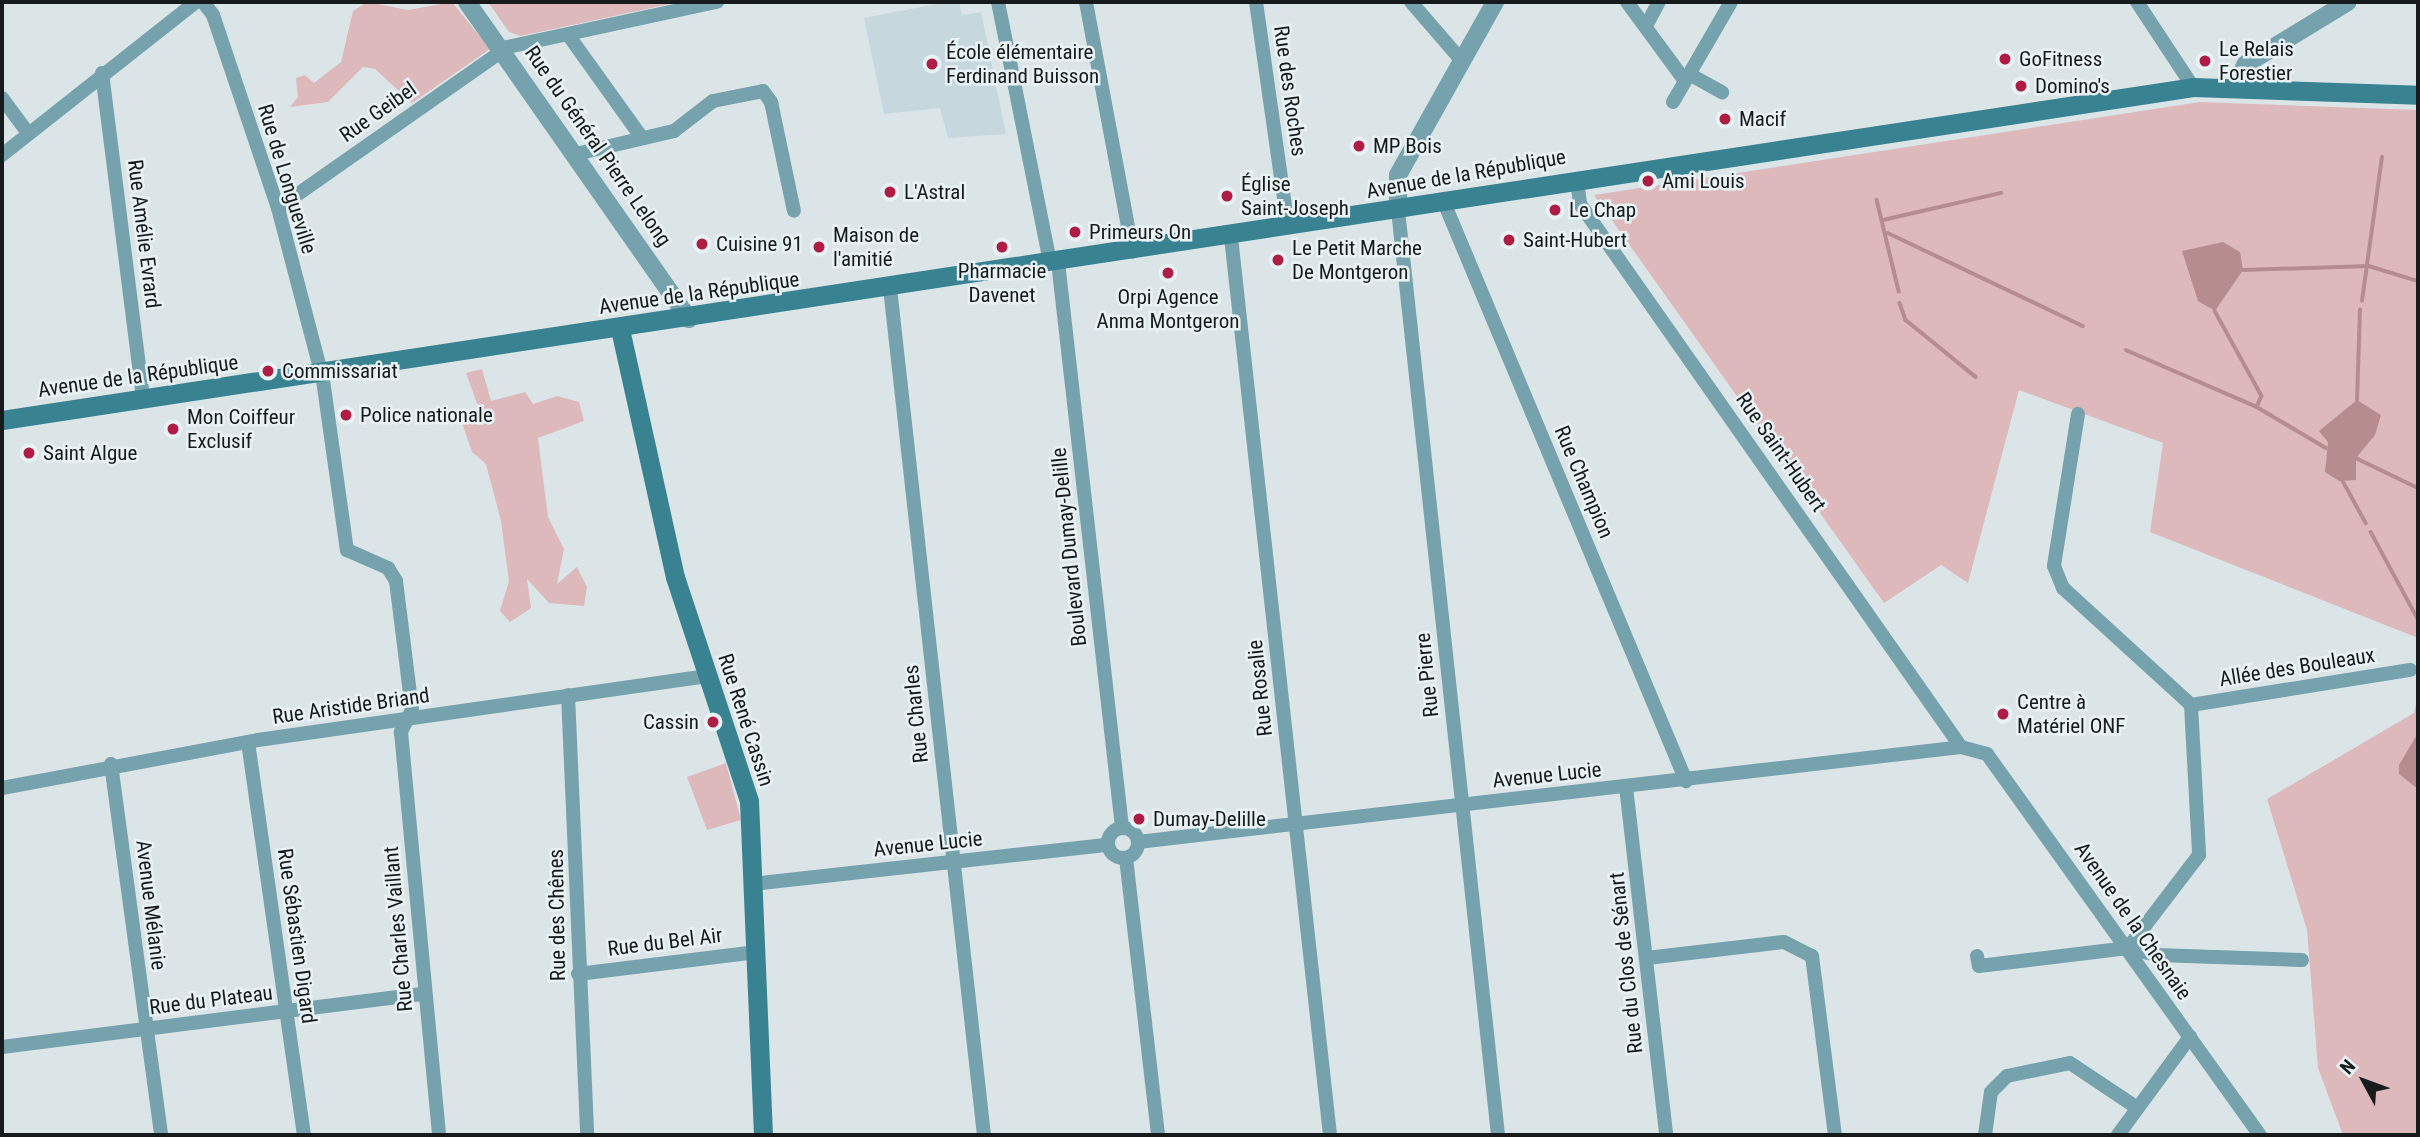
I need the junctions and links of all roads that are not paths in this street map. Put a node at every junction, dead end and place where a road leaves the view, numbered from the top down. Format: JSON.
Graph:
{"nodes":[{"id":1,"x":196,"y":2,"type":"edge"},
{"id":2,"x":203,"y":2,"type":"edge"},
{"id":3,"x":467,"y":2,"type":"edge"},
{"id":4,"x":717,"y":2,"type":"edge"},
{"id":5,"x":998,"y":2,"type":"edge"},
{"id":6,"x":1086,"y":2,"type":"edge"},
{"id":7,"x":1256,"y":2,"type":"edge"},
{"id":8,"x":1411,"y":2,"type":"edge"},
{"id":9,"x":1495,"y":2,"type":"edge"},
{"id":10,"x":1627,"y":2,"type":"edge"},
{"id":11,"x":1659,"y":2,"type":"edge"},
{"id":12,"x":1731,"y":2,"type":"edge"},
{"id":13,"x":2137,"y":2,"type":"edge"},
{"id":14,"x":2348,"y":2,"type":"edge"},
{"id":15,"x":1646,"y":26,"type":"junction"},
{"id":16,"x":569,"y":36,"type":"junction"},
{"id":17,"x":503,"y":51,"type":"junction"},
{"id":18,"x":1462,"y":61,"type":"junction"},
{"id":19,"x":102,"y":73,"type":"junction"},
{"id":20,"x":1687,"y":77,"type":"junction"},
{"id":21,"x":2193,"y":87,"type":"junction"},
{"id":22,"x":2233,"y":89,"type":"junction"},
{"id":23,"x":1721,"y":92,"type":"dead end"},
{"id":24,"x":2418,"y":95,"type":"edge"},
{"id":25,"x":2,"y":98,"type":"edge"},
{"id":26,"x":1673,"y":102,"type":"dead end"},
{"id":27,"x":28,"y":133,"type":"junction"},
{"id":28,"x":642,"y":138,"type":"junction"},
{"id":29,"x":2,"y":155,"type":"edge"},
{"id":30,"x":576,"y":155,"type":"junction"},
{"id":31,"x":1577,"y":179,"type":"junction"},
{"id":32,"x":1443,"y":200,"type":"junction"},
{"id":33,"x":278,"y":208,"type":"junction"},
{"id":34,"x":1398,"y":209,"type":"junction"},
{"id":35,"x":794,"y":211,"type":"dead end"},
{"id":36,"x":1288,"y":228,"type":"junction"},
{"id":37,"x":1231,"y":237,"type":"junction"},
{"id":38,"x":1133,"y":252,"type":"junction"},
{"id":39,"x":1054,"y":262,"type":"junction"},
{"id":40,"x":890,"y":288,"type":"junction"},
{"id":41,"x":689,"y":319,"type":"junction"},
{"id":42,"x":620,"y":329,"type":"junction"},
{"id":43,"x":320,"y":372,"type":"junction"},
{"id":44,"x":143,"y":399,"type":"junction"},
{"id":45,"x":2078,"y":414,"type":"dead end"},
{"id":46,"x":2,"y":420,"type":"edge"},
{"id":47,"x":2410,"y":670,"type":"dead end"},
{"id":48,"x":708,"y":676,"type":"junction"},
{"id":49,"x":568,"y":695,"type":"junction"},
{"id":50,"x":2191,"y":705,"type":"junction"},
{"id":51,"x":407,"y":720,"type":"junction"},
{"id":52,"x":248,"y":742,"type":"junction"},
{"id":53,"x":1961,"y":747,"type":"junction"},
{"id":54,"x":111,"y":764,"type":"junction"},
{"id":55,"x":1686,"y":781,"type":"junction"},
{"id":56,"x":1626,"y":787,"type":"junction"},
{"id":57,"x":2,"y":788,"type":"edge"},
{"id":58,"x":1462,"y":805,"type":"junction"},
{"id":59,"x":1296,"y":824,"type":"junction"},
{"id":60,"x":1122,"y":827,"type":"junction"},
{"id":61,"x":1138,"y":842,"type":"junction"},
{"id":62,"x":1108,"y":845,"type":"junction"},
{"id":63,"x":1126,"y":858,"type":"junction"},
{"id":64,"x":954,"y":863,"type":"junction"},
{"id":65,"x":752,"y":884,"type":"junction"},
{"id":66,"x":2128,"y":947,"type":"junction"},
{"id":67,"x":757,"y":952,"type":"junction"},
{"id":68,"x":1977,"y":956,"type":"dead end"},
{"id":69,"x":1647,"y":958,"type":"junction"},
{"id":70,"x":2302,"y":960,"type":"dead end"},
{"id":71,"x":578,"y":974,"type":"junction"},
{"id":72,"x":424,"y":994,"type":"junction"},
{"id":73,"x":288,"y":1012,"type":"junction"},
{"id":74,"x":146,"y":1029,"type":"junction"},
{"id":75,"x":2190,"y":1037,"type":"junction"},
{"id":76,"x":2,"y":1047,"type":"edge"},
{"id":77,"x":2136,"y":1107,"type":"junction"},
{"id":78,"x":160,"y":1135,"type":"edge"},
{"id":79,"x":304,"y":1135,"type":"edge"},
{"id":80,"x":439,"y":1135,"type":"edge"},
{"id":81,"x":587,"y":1135,"type":"edge"},
{"id":82,"x":763,"y":1135,"type":"edge"},
{"id":83,"x":984,"y":1135,"type":"edge"},
{"id":84,"x":1158,"y":1135,"type":"edge"},
{"id":85,"x":1330,"y":1135,"type":"edge"},
{"id":86,"x":1498,"y":1135,"type":"edge"},
{"id":87,"x":1666,"y":1135,"type":"edge"},
{"id":88,"x":1835,"y":1135,"type":"edge"},
{"id":89,"x":1985,"y":1135,"type":"edge"},
{"id":90,"x":2118,"y":1135,"type":"edge"},
{"id":91,"x":2260,"y":1135,"type":"edge"}],
"edges":[{"from":1,"to":19,"type":"street"},
{"from":2,"to":33,"type":"street","name":"Rue de Longueville"},
{"from":3,"to":17,"type":"street","name":"Rue du Général Pierre Lelong"},
{"from":4,"to":16,"type":"street"},
{"from":5,"to":39,"type":"street","name":"Boulevard Dumay-Delille"},
{"from":6,"to":38,"type":"street"},
{"from":7,"to":36,"type":"street","name":"Rue des Roches"},
{"from":8,"to":18,"type":"street"},
{"from":9,"to":18,"type":"street"},
{"from":10,"to":15,"type":"street"},
{"from":11,"to":15,"type":"street"},
{"from":12,"to":20,"type":"street"},
{"from":13,"to":21,"type":"street"},
{"from":14,"to":22,"type":"street"},
{"from":15,"to":20,"type":"street"},
{"from":16,"to":17,"type":"street"},
{"from":16,"to":28,"type":"street"},
{"from":17,"to":30,"type":"street","name":"Rue du Général Pierre Lelong"},
{"from":17,"to":33,"type":"street","name":"Rue Geibel"},
{"from":18,"to":34,"type":"street"},
{"from":19,"to":27,"type":"street"},
{"from":19,"to":44,"type":"street","name":"Rue Amélie Evrard"},
{"from":20,"to":23,"type":"street"},
{"from":20,"to":26,"type":"street"},
{"from":21,"to":22,"type":"main road","name":"Avenue de la République"},
{"from":21,"to":31,"type":"main road","name":"Avenue de la République"},
{"from":22,"to":24,"type":"main road","name":"Avenue de la République"},
{"from":25,"to":27,"type":"street"},
{"from":27,"to":29,"type":"street"},
{"from":28,"to":30,"type":"street"},
{"from":28,"to":35,"type":"street"},
{"from":30,"to":41,"type":"street","name":"Rue du Général Pierre Lelong"},
{"from":31,"to":32,"type":"main road","name":"Avenue de la République"},
{"from":31,"to":53,"type":"street","name":"Rue Saint-Hubert"},
{"from":32,"to":34,"type":"main road","name":"Avenue de la République"},
{"from":32,"to":55,"type":"street","name":"Rue Champion"},
{"from":33,"to":43,"type":"street","name":"Rue de Longueville"},
{"from":34,"to":36,"type":"main road","name":"Avenue de la République"},
{"from":34,"to":58,"type":"street","name":"Rue Pierre"},
{"from":36,"to":37,"type":"main road","name":"Avenue de la République"},
{"from":37,"to":38,"type":"main road","name":"Avenue de la République"},
{"from":37,"to":59,"type":"street","name":"Rue Rosalie"},
{"from":38,"to":39,"type":"main road","name":"Avenue de la République"},
{"from":39,"to":40,"type":"main road","name":"Avenue de la République"},
{"from":39,"to":60,"type":"street","name":"Boulevard Dumay-Delille"},
{"from":40,"to":41,"type":"main road","name":"Avenue de la République"},
{"from":40,"to":64,"type":"street","name":"Rue Charles"},
{"from":41,"to":42,"type":"main road","name":"Avenue de la République"},
{"from":42,"to":43,"type":"main road","name":"Avenue de la République"},
{"from":42,"to":48,"type":"main road","name":"Rue René Cassin"},
{"from":43,"to":44,"type":"main road","name":"Avenue de la République"},
{"from":43,"to":51,"type":"street","name":"Rue de Longueville"},
{"from":44,"to":46,"type":"main road","name":"Avenue de la République"},
{"from":45,"to":50,"type":"street"},
{"from":47,"to":50,"type":"street","name":"Allée des Bouleaux"},
{"from":48,"to":49,"type":"street","name":"Rue Aristide Briand"},
{"from":48,"to":65,"type":"main road","name":"Rue René Cassin"},
{"from":49,"to":51,"type":"street","name":"Rue Aristide Briand"},
{"from":49,"to":71,"type":"street","name":"Rue des Chênes"},
{"from":50,"to":66,"type":"street"},
{"from":51,"to":52,"type":"street","name":"Rue Aristide Briand"},
{"from":51,"to":72,"type":"street","name":"Rue Charles Vaillant"},
{"from":52,"to":54,"type":"street","name":"Rue Aristide Briand"},
{"from":52,"to":73,"type":"street","name":"Rue Sébastien Digard"},
{"from":53,"to":55,"type":"street","name":"Avenue Lucie"},
{"from":53,"to":66,"type":"street","name":"Avenue de la Chesnaie"},
{"from":54,"to":57,"type":"street","name":"Rue Aristide Briand"},
{"from":54,"to":74,"type":"street","name":"Avenue Mélanie"},
{"from":55,"to":56,"type":"street","name":"Avenue Lucie"},
{"from":56,"to":58,"type":"street","name":"Avenue Lucie"},
{"from":56,"to":69,"type":"street","name":"Rue du Clos de Sénart"},
{"from":58,"to":59,"type":"street","name":"Avenue Lucie"},
{"from":58,"to":86,"type":"street","name":"Rue Pierre"},
{"from":59,"to":61,"type":"street","name":"Avenue Lucie"},
{"from":59,"to":85,"type":"street","name":"Rue Rosalie"},
{"from":60,"to":61,"type":"street"},
{"from":60,"to":62,"type":"street"},
{"from":61,"to":63,"type":"street"},
{"from":62,"to":63,"type":"street"},
{"from":62,"to":64,"type":"street","name":"Avenue Lucie"},
{"from":63,"to":84,"type":"street"},
{"from":64,"to":65,"type":"street","name":"Avenue Lucie"},
{"from":64,"to":83,"type":"street","name":"Rue Charles"},
{"from":65,"to":67,"type":"main road","name":"Rue René Cassin"},
{"from":66,"to":68,"type":"street"},
{"from":66,"to":70,"type":"street"},
{"from":66,"to":75,"type":"street","name":"Avenue de la Chesnaie"},
{"from":67,"to":71,"type":"street","name":"Rue du Bel Air"},
{"from":67,"to":82,"type":"main road","name":"Rue René Cassin"},
{"from":69,"to":87,"type":"street","name":"Rue du Clos de Sénart"},
{"from":69,"to":88,"type":"street"},
{"from":71,"to":81,"type":"street","name":"Rue des Chênes"},
{"from":72,"to":73,"type":"street","name":"Rue du Plateau"},
{"from":72,"to":80,"type":"street","name":"Rue Charles Vaillant"},
{"from":73,"to":74,"type":"street","name":"Rue du Plateau"},
{"from":73,"to":79,"type":"street","name":"Rue Sébastien Digard"},
{"from":74,"to":76,"type":"street","name":"Rue du Plateau"},
{"from":74,"to":78,"type":"street","name":"Avenue Mélanie"},
{"from":75,"to":77,"type":"street"},
{"from":75,"to":91,"type":"street","name":"Avenue de la Chesnaie"},
{"from":77,"to":89,"type":"street"},
{"from":77,"to":90,"type":"street"}]}
